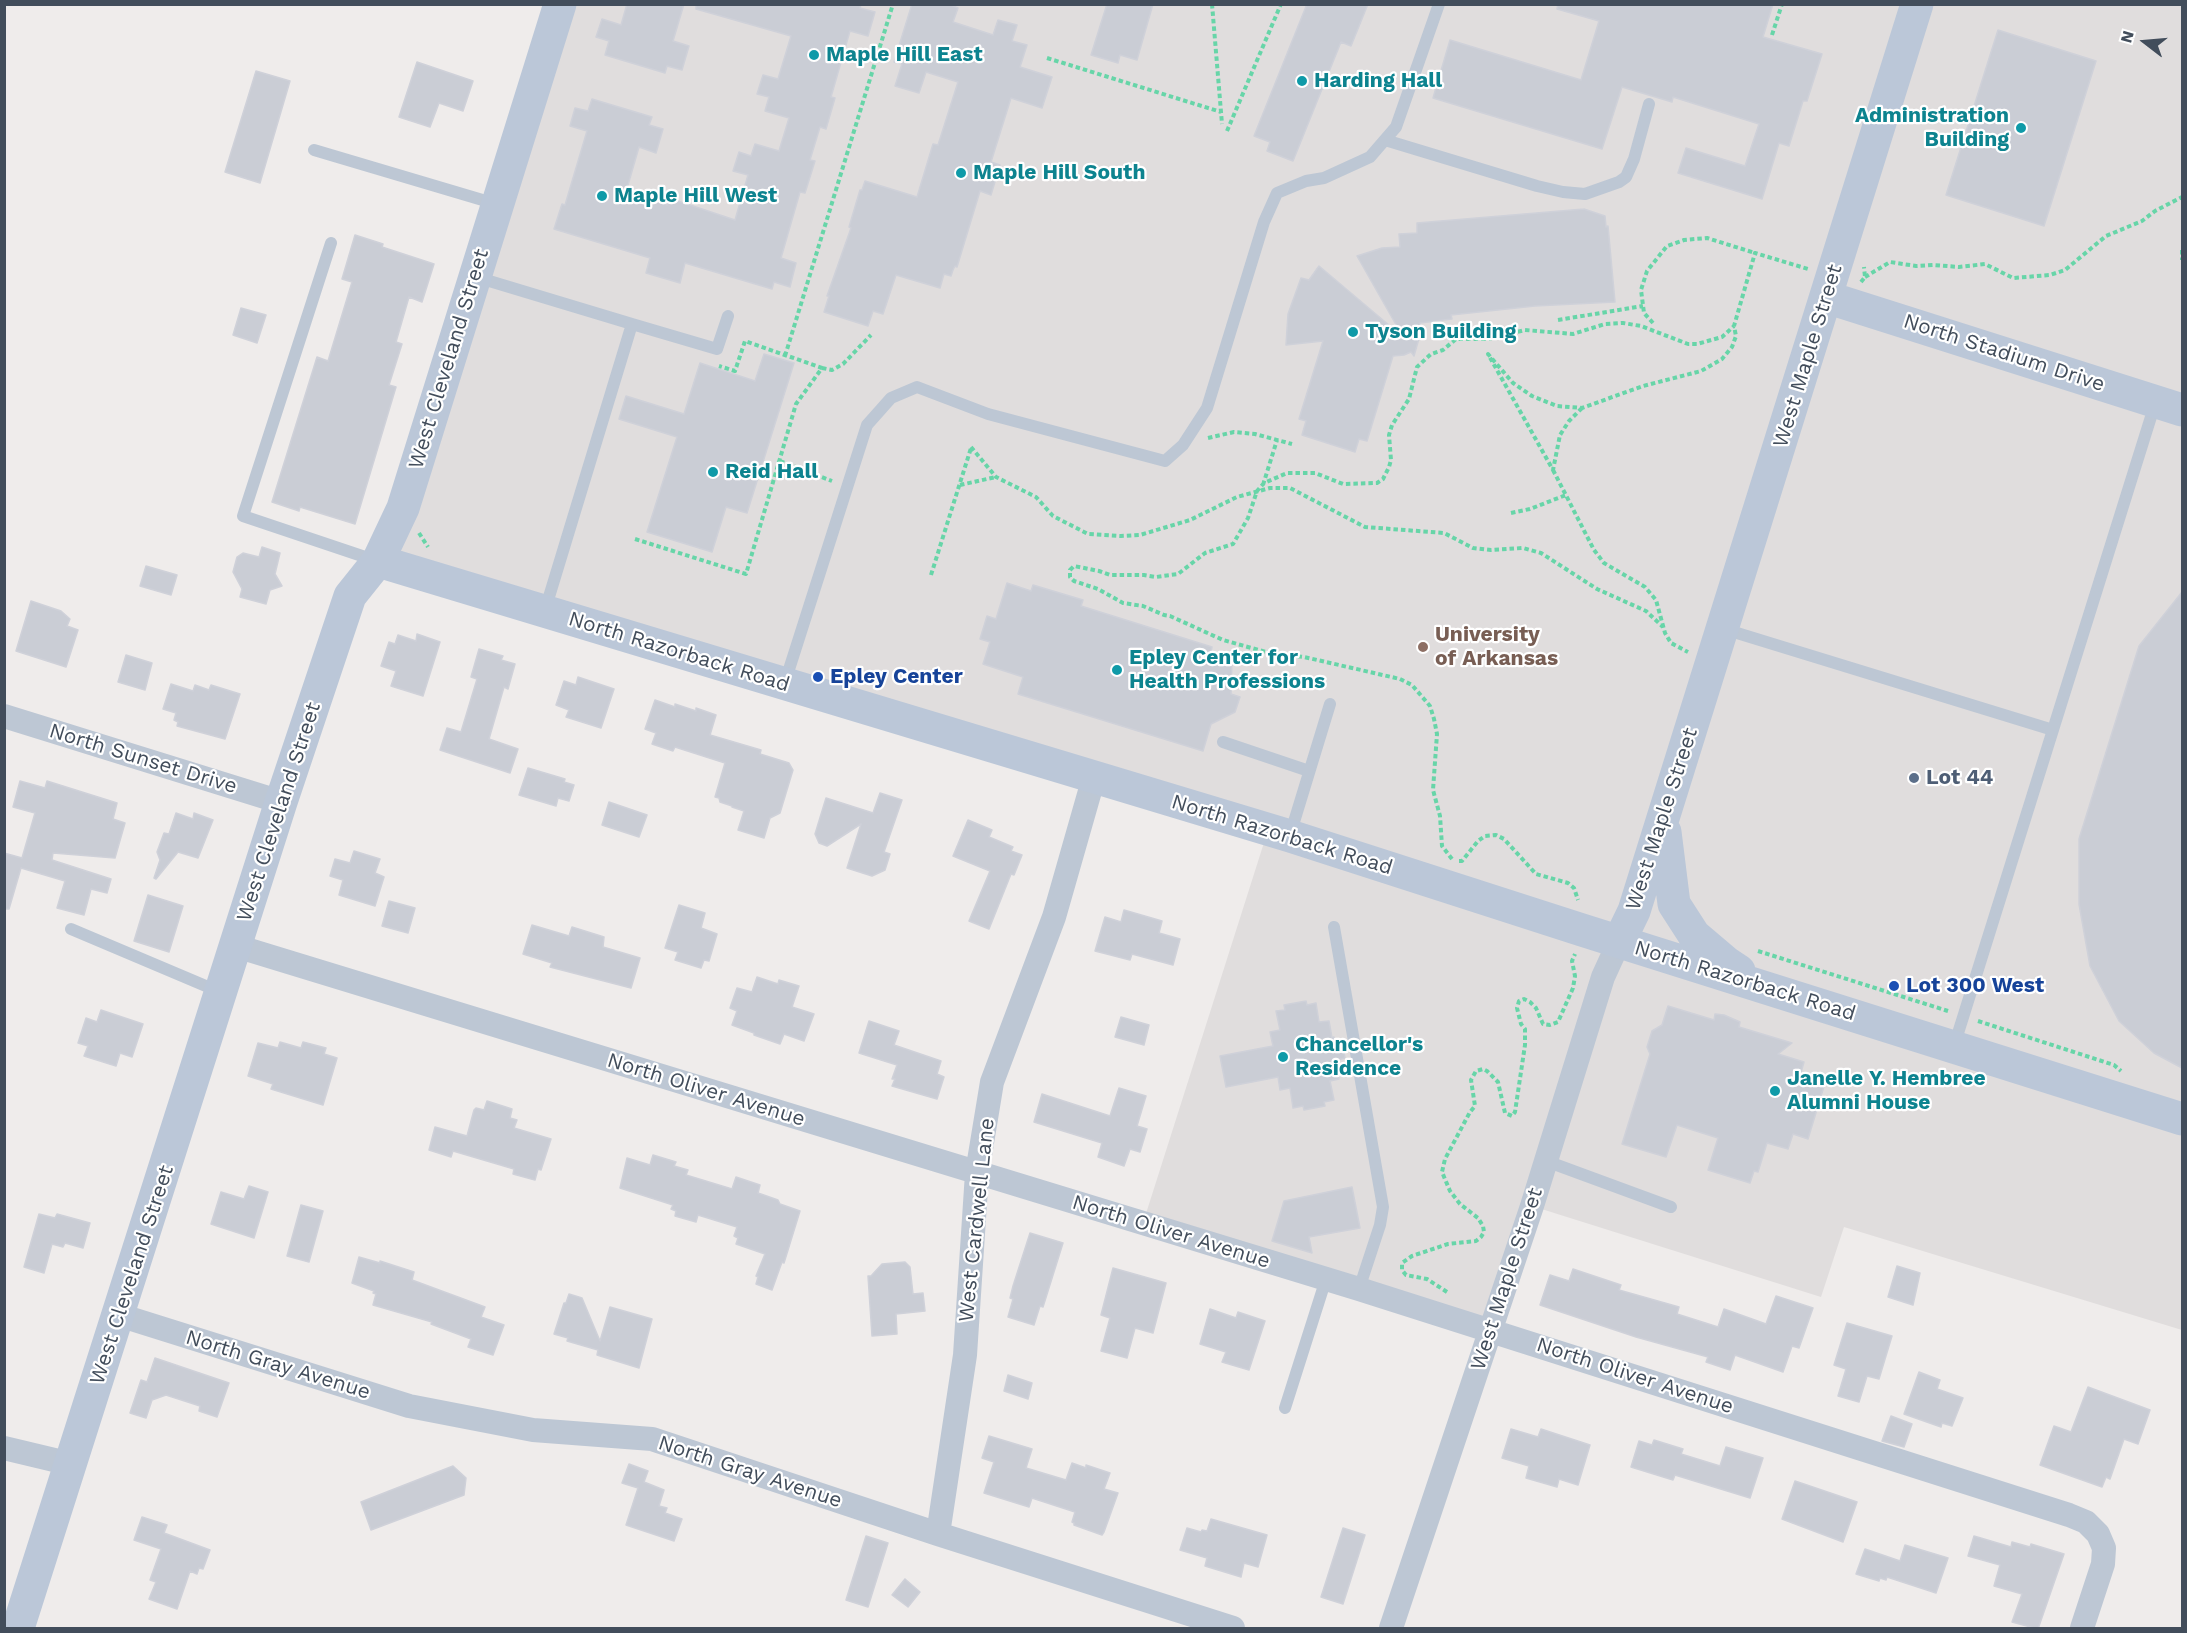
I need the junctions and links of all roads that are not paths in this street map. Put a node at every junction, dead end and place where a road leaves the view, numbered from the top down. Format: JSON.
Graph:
{"nodes":[{"id":1,"x":560,"y":4,"type":"edge"},
{"id":2,"x":1439,"y":4,"type":"edge"},
{"id":3,"x":1917,"y":4,"type":"edge"},
{"id":4,"x":1649,"y":104,"type":"dead end"},
{"id":5,"x":1385,"y":140,"type":"junction"},
{"id":6,"x":314,"y":150,"type":"dead end"},
{"id":7,"x":497,"y":205,"type":"junction"},
{"id":8,"x":331,"y":243,"type":"dead end"},
{"id":9,"x":474,"y":277,"type":"junction"},
{"id":10,"x":1840,"y":286,"type":"junction"},
{"id":11,"x":728,"y":316,"type":"dead end"},
{"id":12,"x":632,"y":324,"type":"junction"},
{"id":13,"x":2169,"y":405,"type":"edge"},
{"id":14,"x":378,"y":561,"type":"junction"},
{"id":15,"x":544,"y":611,"type":"junction"},
{"id":16,"x":1722,"y":628,"type":"junction"},
{"id":17,"x":784,"y":683,"type":"junction"},
{"id":18,"x":1330,"y":704,"type":"dead end"},
{"id":19,"x":4,"y":716,"type":"edge"},
{"id":20,"x":2053,"y":730,"type":"junction"},
{"id":21,"x":1223,"y":742,"type":"dead end"},
{"id":22,"x":1309,"y":771,"type":"junction"},
{"id":23,"x":1095,"y":777,"type":"junction"},
{"id":24,"x":281,"y":802,"type":"junction"},
{"id":25,"x":1664,"y":817,"type":"junction"},
{"id":26,"x":1290,"y":836,"type":"junction"},
{"id":27,"x":1334,"y":927,"type":"dead end"},
{"id":28,"x":71,"y":929,"type":"dead end"},
{"id":29,"x":1619,"y":942,"type":"junction"},
{"id":30,"x":236,"y":946,"type":"junction"},
{"id":31,"x":1769,"y":989,"type":"junction"},
{"id":32,"x":221,"y":992,"type":"junction"},
{"id":33,"x":1953,"y":1047,"type":"junction"},
{"id":34,"x":2182,"y":1119,"type":"edge"},
{"id":35,"x":1546,"y":1161,"type":"junction"},
{"id":36,"x":977,"y":1173,"type":"junction"},
{"id":37,"x":1671,"y":1207,"type":"dead end"},
{"id":38,"x":1326,"y":1279,"type":"junction"},
{"id":39,"x":1359,"y":1289,"type":"junction"},
{"id":40,"x":119,"y":1315,"type":"junction"},
{"id":41,"x":1491,"y":1330,"type":"junction"},
{"id":42,"x":1285,"y":1408,"type":"dead end"},
{"id":43,"x":4,"y":1448,"type":"edge"},
{"id":44,"x":71,"y":1464,"type":"junction"},
{"id":45,"x":938,"y":1534,"type":"junction"},
{"id":46,"x":18,"y":1629,"type":"edge"},
{"id":47,"x":1233,"y":1629,"type":"edge"},
{"id":48,"x":1391,"y":1629,"type":"edge"},
{"id":49,"x":2082,"y":1629,"type":"edge"}],
"edges":[{"from":1,"to":7,"type":"street","name":"West Cleveland Street"},
{"from":2,"to":5,"type":"lane"},
{"from":3,"to":10,"type":"street","name":"West Maple Street"},
{"from":4,"to":5,"type":"lane"},
{"from":5,"to":17,"type":"lane"},
{"from":6,"to":7,"type":"lane"},
{"from":7,"to":9,"type":"street","name":"West Cleveland Street"},
{"from":8,"to":14,"type":"lane"},
{"from":9,"to":12,"type":"lane"},
{"from":9,"to":14,"type":"street","name":"West Cleveland Street"},
{"from":10,"to":13,"type":"street","name":"North Stadium Drive"},
{"from":10,"to":16,"type":"street","name":"West Maple Street"},
{"from":11,"to":12,"type":"lane"},
{"from":12,"to":15,"type":"lane"},
{"from":13,"to":20,"type":"lane"},
{"from":14,"to":15,"type":"street","name":"North Razorback Road"},
{"from":14,"to":24,"type":"street","name":"West Cleveland Street"},
{"from":15,"to":17,"type":"street","name":"North Razorback Road"},
{"from":16,"to":20,"type":"lane"},
{"from":16,"to":25,"type":"street","name":"West Maple Street"},
{"from":17,"to":23,"type":"street","name":"North Razorback Road"},
{"from":18,"to":22,"type":"lane"},
{"from":19,"to":24,"type":"street","name":"North Sunset Drive"},
{"from":20,"to":33,"type":"lane"},
{"from":21,"to":22,"type":"lane"},
{"from":22,"to":26,"type":"lane"},
{"from":23,"to":26,"type":"street","name":"North Razorback Road"},
{"from":23,"to":36,"type":"street","name":"West Cardwell Lane"},
{"from":24,"to":30,"type":"street","name":"West Cleveland Street"},
{"from":25,"to":29,"type":"street","name":"West Maple Street"},
{"from":25,"to":31,"type":"street"},
{"from":26,"to":29,"type":"street","name":"North Razorback Road"},
{"from":27,"to":39,"type":"lane"},
{"from":28,"to":32,"type":"lane"},
{"from":29,"to":31,"type":"street","name":"North Razorback Road"},
{"from":29,"to":35,"type":"street","name":"West Maple Street"},
{"from":30,"to":32,"type":"street","name":"West Cleveland Street"},
{"from":30,"to":36,"type":"street","name":"North Oliver Avenue"},
{"from":31,"to":33,"type":"street","name":"North Razorback Road"},
{"from":32,"to":40,"type":"street","name":"West Cleveland Street"},
{"from":33,"to":34,"type":"street","name":"North Razorback Road"},
{"from":35,"to":37,"type":"lane"},
{"from":35,"to":41,"type":"street","name":"West Maple Street"},
{"from":36,"to":38,"type":"street","name":"North Oliver Avenue"},
{"from":36,"to":45,"type":"street","name":"West Cardwell Lane"},
{"from":38,"to":39,"type":"street","name":"North Oliver Avenue"},
{"from":38,"to":42,"type":"lane"},
{"from":39,"to":41,"type":"street","name":"North Oliver Avenue"},
{"from":40,"to":44,"type":"street","name":"West Cleveland Street"},
{"from":40,"to":45,"type":"street","name":"North Gray Avenue"},
{"from":41,"to":48,"type":"street","name":"West Maple Street"},
{"from":41,"to":49,"type":"street","name":"North Oliver Avenue"},
{"from":43,"to":44,"type":"street"},
{"from":44,"to":46,"type":"street","name":"West Cleveland Street"},
{"from":45,"to":47,"type":"street","name":"North Gray Avenue"}]}
